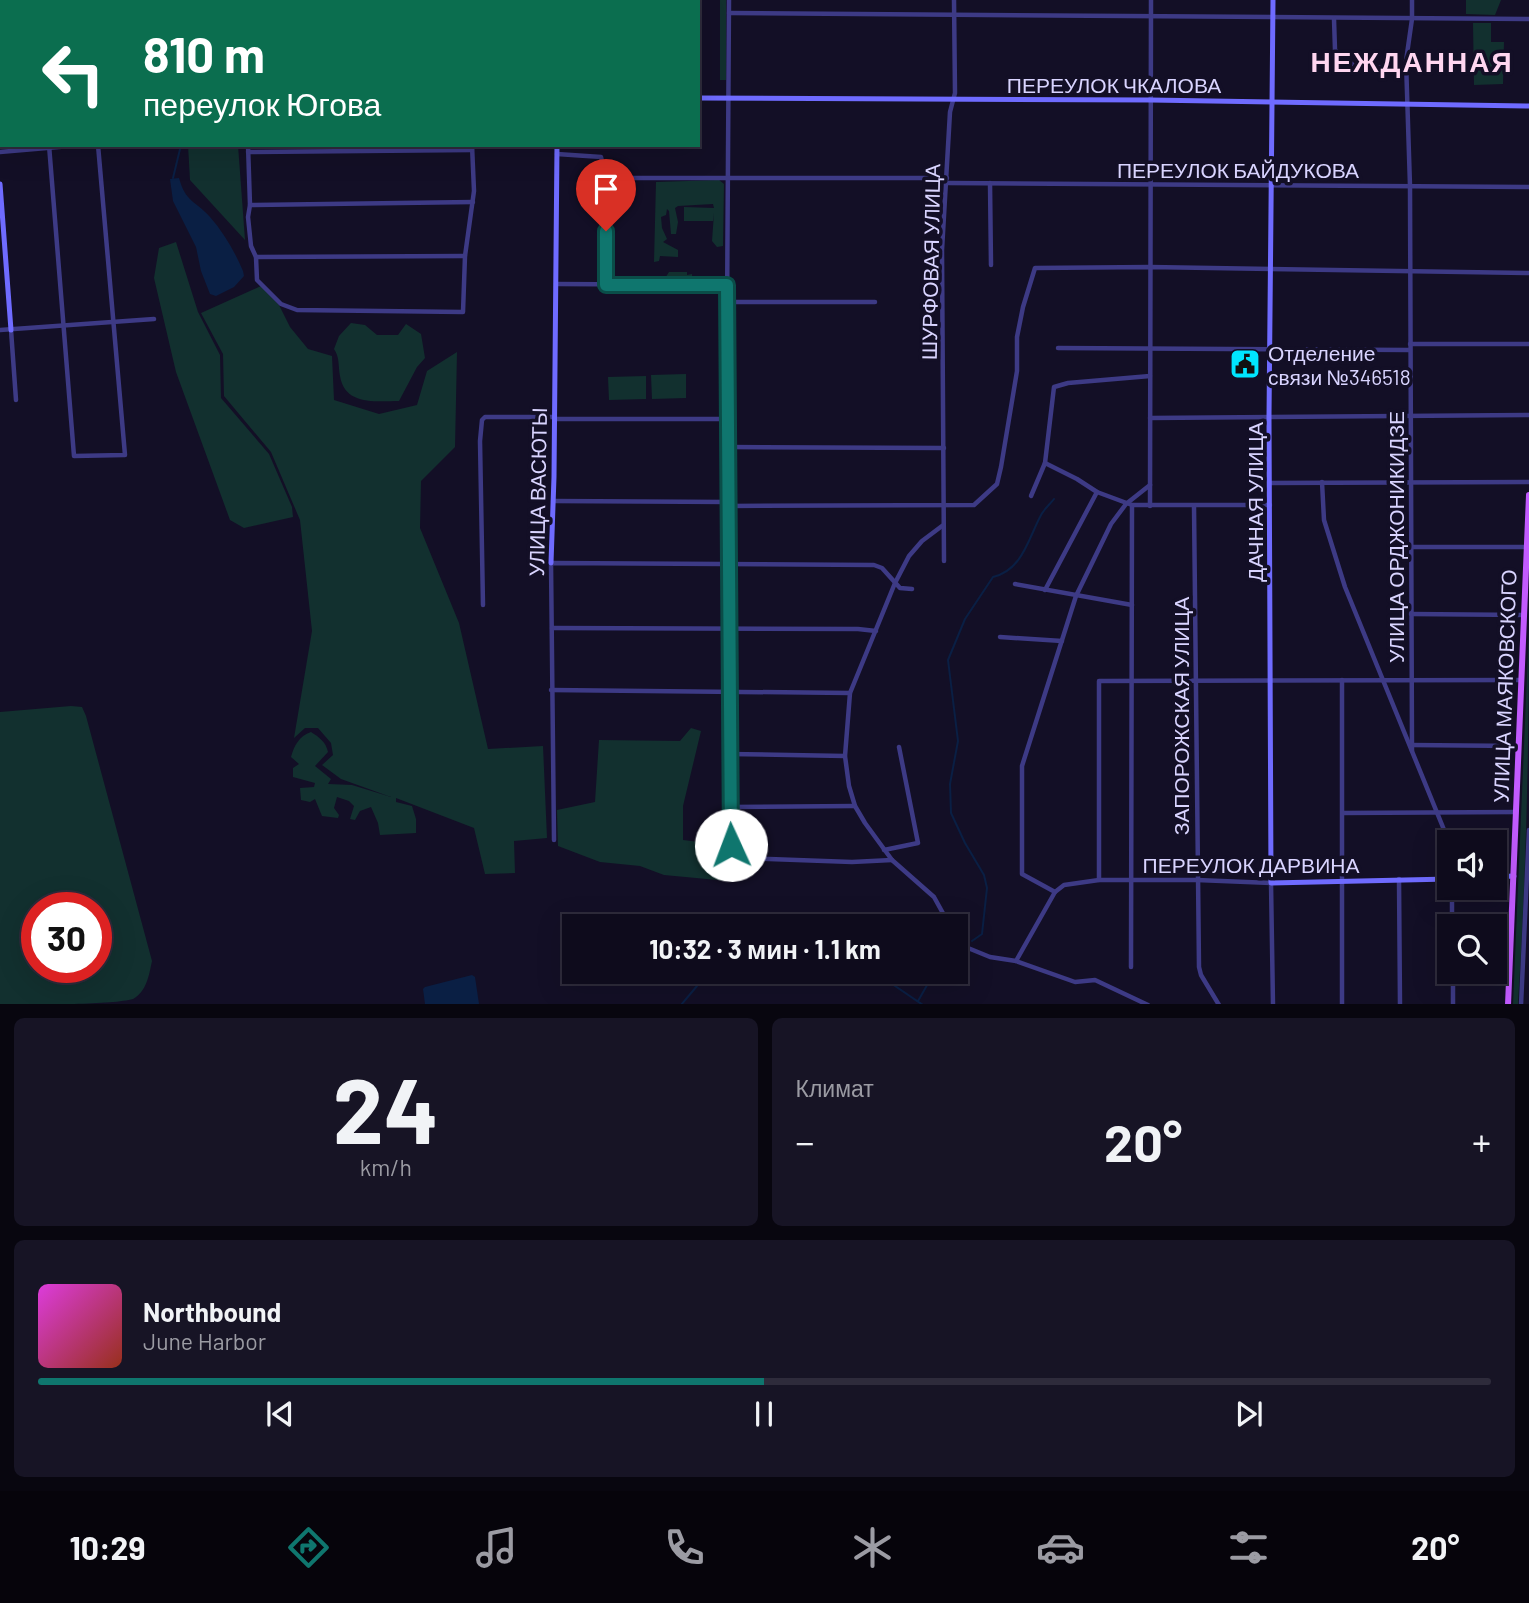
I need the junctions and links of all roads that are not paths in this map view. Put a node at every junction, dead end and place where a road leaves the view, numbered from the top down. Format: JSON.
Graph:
{"nodes":[{"id":1,"x":729,"y":0,"type":"edge"},
{"id":2,"x":954,"y":0,"type":"edge"},
{"id":3,"x":1151,"y":0,"type":"edge"},
{"id":4,"x":1273,"y":0,"type":"edge"},
{"id":5,"x":1412,"y":0,"type":"edge"},
{"id":6,"x":729,"y":13,"type":"junction"},
{"id":7,"x":955,"y":15,"type":"junction"},
{"id":8,"x":1151,"y":18,"type":"junction"},
{"id":9,"x":1273,"y":18,"type":"junction"},
{"id":10,"x":1334,"y":19,"type":"junction"},
{"id":11,"x":1412,"y":19,"type":"junction"},
{"id":12,"x":1529,"y":19,"type":"edge"},
{"id":13,"x":1406,"y":70,"type":"junction"},
{"id":14,"x":700,"y":98,"type":"edge"},
{"id":15,"x":729,"y":98,"type":"junction"},
{"id":16,"x":953,"y":99,"type":"junction"},
{"id":17,"x":1151,"y":100,"type":"junction"},
{"id":18,"x":1273,"y":102,"type":"junction"},
{"id":19,"x":1407,"y":105,"type":"junction"},
{"id":20,"x":1529,"y":106,"type":"edge"},
{"id":21,"x":50,"y":147,"type":"edge"},
{"id":22,"x":98,"y":147,"type":"edge"},
{"id":23,"x":557,"y":147,"type":"edge"},
{"id":24,"x":248,"y":148,"type":"edge"},
{"id":25,"x":472,"y":148,"type":"edge"},
{"id":26,"x":0,"y":152,"type":"edge"},
{"id":27,"x":557,"y":154,"type":"junction"},
{"id":28,"x":606,"y":178,"type":"junction"},
{"id":29,"x":729,"y":178,"type":"junction"},
{"id":30,"x":947,"y":181,"type":"junction"},
{"id":31,"x":990,"y":183,"type":"junction"},
{"id":32,"x":0,"y":184,"type":"edge"},
{"id":33,"x":1150,"y":184,"type":"junction"},
{"id":34,"x":1271,"y":184,"type":"junction"},
{"id":35,"x":1410,"y":186,"type":"junction"},
{"id":36,"x":1529,"y":187,"type":"edge"},
{"id":37,"x":473,"y":202,"type":"junction"},
{"id":38,"x":250,"y":205,"type":"junction"},
{"id":39,"x":466,"y":256,"type":"junction"},
{"id":40,"x":256,"y":257,"type":"junction"},
{"id":41,"x":991,"y":265,"type":"dead end"},
{"id":42,"x":1150,"y":267,"type":"junction"},
{"id":43,"x":1271,"y":268,"type":"junction"},
{"id":44,"x":1410,"y":270,"type":"junction"},
{"id":45,"x":1529,"y":273,"type":"edge"},
{"id":46,"x":556,"y":284,"type":"junction"},
{"id":47,"x":606,"y":285,"type":"junction"},
{"id":48,"x":727,"y":285,"type":"junction"},
{"id":49,"x":727,"y":302,"type":"junction"},
{"id":50,"x":875,"y":302,"type":"dead end"},
{"id":51,"x":154,"y":319,"type":"dead end"},
{"id":52,"x":113,"y":323,"type":"junction"},
{"id":53,"x":65,"y":326,"type":"junction"},
{"id":54,"x":0,"y":330,"type":"edge"},
{"id":55,"x":12,"y":330,"type":"junction"},
{"id":56,"x":1529,"y":344,"type":"edge"},
{"id":57,"x":1410,"y":347,"type":"junction"},
{"id":58,"x":1058,"y":348,"type":"dead end"},
{"id":59,"x":1150,"y":348,"type":"junction"},
{"id":60,"x":1270,"y":348,"type":"junction"},
{"id":61,"x":1150,"y":376,"type":"junction"},
{"id":62,"x":16,"y":400,"type":"dead end"},
{"id":63,"x":1529,"y":415,"type":"edge"},
{"id":64,"x":1269,"y":417,"type":"junction"},
{"id":65,"x":1410,"y":417,"type":"junction"},
{"id":66,"x":555,"y":418,"type":"junction"},
{"id":67,"x":1150,"y":418,"type":"junction"},
{"id":68,"x":728,"y":419,"type":"junction"},
{"id":69,"x":728,"y":447,"type":"junction"},
{"id":70,"x":944,"y":448,"type":"junction"},
{"id":71,"x":1045,"y":463,"type":"junction"},
{"id":72,"x":1322,"y":482,"type":"junction"},
{"id":73,"x":1411,"y":482,"type":"junction"},
{"id":74,"x":1529,"y":482,"type":"edge"},
{"id":75,"x":1270,"y":483,"type":"junction"},
{"id":76,"x":1150,"y":485,"type":"junction"},
{"id":77,"x":1097,"y":492,"type":"junction"},
{"id":78,"x":1529,"y":495,"type":"edge"},
{"id":79,"x":1031,"y":496,"type":"dead end"},
{"id":80,"x":553,"y":501,"type":"junction"},
{"id":81,"x":728,"y":504,"type":"junction"},
{"id":82,"x":1129,"y":504,"type":"junction"},
{"id":83,"x":1270,"y":505,"type":"junction"},
{"id":84,"x":1150,"y":506,"type":"junction"},
{"id":85,"x":1194,"y":506,"type":"junction"},
{"id":86,"x":943,"y":507,"type":"junction"},
{"id":87,"x":943,"y":526,"type":"junction"},
{"id":88,"x":1411,"y":547,"type":"junction"},
{"id":89,"x":1527,"y":547,"type":"junction"},
{"id":90,"x":944,"y":561,"type":"dead end"},
{"id":91,"x":551,"y":563,"type":"junction"},
{"id":92,"x":729,"y":564,"type":"junction"},
{"id":93,"x":895,"y":583,"type":"junction"},
{"id":94,"x":1015,"y":584,"type":"dead end"},
{"id":95,"x":912,"y":589,"type":"dead end"},
{"id":96,"x":1045,"y":590,"type":"junction"},
{"id":97,"x":1076,"y":596,"type":"junction"},
{"id":98,"x":484,"y":605,"type":"dead end"},
{"id":99,"x":1132,"y":605,"type":"junction"},
{"id":100,"x":1411,"y":614,"type":"junction"},
{"id":101,"x":1524,"y":615,"type":"junction"},
{"id":102,"x":552,"y":628,"type":"junction"},
{"id":103,"x":729,"y":629,"type":"junction"},
{"id":104,"x":876,"y":631,"type":"junction"},
{"id":105,"x":1000,"y":637,"type":"dead end"},
{"id":106,"x":1062,"y":641,"type":"junction"},
{"id":107,"x":1411,"y":679,"type":"junction"},
{"id":108,"x":1196,"y":680,"type":"junction"},
{"id":109,"x":1271,"y":680,"type":"junction"},
{"id":110,"x":1342,"y":680,"type":"junction"},
{"id":111,"x":1383,"y":680,"type":"junction"},
{"id":112,"x":1521,"y":680,"type":"junction"},
{"id":113,"x":1132,"y":681,"type":"junction"},
{"id":114,"x":551,"y":690,"type":"junction"},
{"id":115,"x":730,"y":692,"type":"junction"},
{"id":116,"x":850,"y":693,"type":"junction"},
{"id":117,"x":1518,"y":746,"type":"junction"},
{"id":118,"x":899,"y":747,"type":"dead end"},
{"id":119,"x":1412,"y":748,"type":"junction"},
{"id":120,"x":729,"y":754,"type":"junction"},
{"id":121,"x":845,"y":756,"type":"junction"},
{"id":122,"x":855,"y":806,"type":"junction"},
{"id":123,"x":730,"y":807,"type":"junction"},
{"id":124,"x":1437,"y":812,"type":"junction"},
{"id":125,"x":1517,"y":812,"type":"junction"},
{"id":126,"x":1342,"y":813,"type":"junction"},
{"id":127,"x":1444,"y":830,"type":"edge"},
{"id":128,"x":1529,"y":830,"type":"edge"},
{"id":129,"x":554,"y":840,"type":"dead end"},
{"id":130,"x":884,"y":850,"type":"junction"},
{"id":131,"x":892,"y":860,"type":"junction"},
{"id":132,"x":1507,"y":876,"type":"edge"},
{"id":133,"x":1514,"y":876,"type":"junction"},
{"id":134,"x":1528,"y":877,"type":"edge"},
{"id":135,"x":1399,"y":879,"type":"junction"},
{"id":136,"x":1437,"y":879,"type":"edge"},
{"id":137,"x":1099,"y":880,"type":"junction"},
{"id":138,"x":1131,"y":880,"type":"junction"},
{"id":139,"x":1197,"y":880,"type":"junction"},
{"id":140,"x":1343,"y":880,"type":"junction"},
{"id":141,"x":1271,"y":883,"type":"junction"},
{"id":142,"x":1055,"y":892,"type":"junction"},
{"id":143,"x":943,"y":914,"type":"edge"},
{"id":144,"x":968,"y":948,"type":"edge"},
{"id":145,"x":1016,"y":961,"type":"junction"},
{"id":146,"x":1131,"y":967,"type":"dead end"},
{"id":147,"x":1453,"y":984,"type":"edge"},
{"id":148,"x":1148,"y":1004,"type":"edge"},
{"id":149,"x":1219,"y":1004,"type":"edge"},
{"id":150,"x":1273,"y":1004,"type":"edge"},
{"id":151,"x":1342,"y":1004,"type":"edge"},
{"id":152,"x":1400,"y":1004,"type":"edge"},
{"id":153,"x":1453,"y":1004,"type":"edge"},
{"id":154,"x":1508,"y":1004,"type":"edge"},
{"id":155,"x":1521,"y":1004,"type":"edge"}],
"edges":[{"from":1,"to":6,"type":"street"},
{"from":2,"to":7,"type":"street","name":"ШУРФОВАЯ УЛИЦА"},
{"from":3,"to":8,"type":"street"},
{"from":4,"to":9,"type":"street","name":"ДАЧНАЯ УЛИЦА"},
{"from":5,"to":11,"type":"street","name":"УЛИЦА ОРДЖОНИКИДЗЕ"},
{"from":6,"to":7,"type":"street"},
{"from":6,"to":15,"type":"street"},
{"from":7,"to":8,"type":"street"},
{"from":7,"to":16,"type":"street","name":"ШУРФОВАЯ УЛИЦА"},
{"from":8,"to":9,"type":"street"},
{"from":8,"to":17,"type":"street"},
{"from":9,"to":10,"type":"street"},
{"from":9,"to":18,"type":"street","name":"ДАЧНАЯ УЛИЦА"},
{"from":10,"to":11,"type":"street"},
{"from":10,"to":13,"type":"street"},
{"from":11,"to":12,"type":"street"},
{"from":11,"to":13,"type":"street","name":"УЛИЦА ОРДЖОНИКИДЗЕ"},
{"from":13,"to":19,"type":"street","name":"УЛИЦА ОРДЖОНИКИДЗЕ"},
{"from":14,"to":15,"type":"street","name":"ПЕРЕУЛОК ЧКАЛОВА"},
{"from":15,"to":16,"type":"street","name":"ПЕРЕУЛОК ЧКАЛОВА"},
{"from":15,"to":29,"type":"street"},
{"from":16,"to":17,"type":"street","name":"ПЕРЕУЛОК ЧКАЛОВА"},
{"from":16,"to":30,"type":"street","name":"ШУРФОВАЯ УЛИЦА"},
{"from":17,"to":18,"type":"street","name":"ПЕРЕУЛОК ЧКАЛОВА"},
{"from":17,"to":33,"type":"street"},
{"from":18,"to":19,"type":"street","name":"ПЕРЕУЛОК ЧКАЛОВА"},
{"from":18,"to":34,"type":"street","name":"ДАЧНАЯ УЛИЦА"},
{"from":19,"to":20,"type":"street","name":"ПЕРЕУЛОК ЧКАЛОВА"},
{"from":19,"to":35,"type":"street","name":"УЛИЦА ОРДЖОНИКИДЗЕ"},
{"from":21,"to":26,"type":"street"},
{"from":21,"to":53,"type":"street"},
{"from":22,"to":52,"type":"street"},
{"from":23,"to":27,"type":"street","name":"УЛИЦА ВАСЮТЫ"},
{"from":24,"to":25,"type":"street"},
{"from":24,"to":38,"type":"street"},
{"from":25,"to":37,"type":"street"},
{"from":27,"to":28,"type":"street"},
{"from":27,"to":46,"type":"street","name":"УЛИЦА ВАСЮТЫ"},
{"from":28,"to":29,"type":"street","name":"ПЕРЕУЛОК БАЙДУКОВА"},
{"from":28,"to":47,"type":"street"},
{"from":29,"to":30,"type":"street","name":"ПЕРЕУЛОК БАЙДУКОВА"},
{"from":29,"to":48,"type":"street"},
{"from":30,"to":31,"type":"street","name":"ПЕРЕУЛОК БАЙДУКОВА"},
{"from":30,"to":70,"type":"street","name":"ШУРФОВАЯ УЛИЦА"},
{"from":31,"to":33,"type":"street","name":"ПЕРЕУЛОК БАЙДУКОВА"},
{"from":31,"to":41,"type":"street"},
{"from":32,"to":55,"type":"street"},
{"from":33,"to":34,"type":"street","name":"ПЕРЕУЛОК БАЙДУКОВА"},
{"from":33,"to":42,"type":"street"},
{"from":34,"to":35,"type":"street","name":"ПЕРЕУЛОК БАЙДУКОВА"},
{"from":34,"to":43,"type":"street","name":"ДАЧНАЯ УЛИЦА"},
{"from":35,"to":36,"type":"street","name":"ПЕРЕУЛОК БАЙДУКОВА"},
{"from":35,"to":44,"type":"street","name":"УЛИЦА ОРДЖОНИКИДЗЕ"},
{"from":37,"to":38,"type":"street"},
{"from":37,"to":39,"type":"street"},
{"from":38,"to":40,"type":"street"},
{"from":39,"to":40,"type":"street"},
{"from":39,"to":40,"type":"street"},
{"from":42,"to":43,"type":"street"},
{"from":42,"to":59,"type":"street"},
{"from":42,"to":86,"type":"street"},
{"from":43,"to":44,"type":"street"},
{"from":43,"to":60,"type":"street","name":"ДАЧНАЯ УЛИЦА"},
{"from":44,"to":45,"type":"street"},
{"from":44,"to":57,"type":"street","name":"УЛИЦА ОРДЖОНИКИДЗЕ"},
{"from":46,"to":47,"type":"street"},
{"from":46,"to":66,"type":"street","name":"УЛИЦА ВАСЮТЫ"},
{"from":47,"to":48,"type":"street"},
{"from":48,"to":49,"type":"street"},
{"from":49,"to":50,"type":"street"},
{"from":49,"to":68,"type":"street"},
{"from":51,"to":52,"type":"street"},
{"from":52,"to":53,"type":"street"},
{"from":52,"to":53,"type":"street"},
{"from":53,"to":55,"type":"street"},
{"from":54,"to":55,"type":"street"},
{"from":55,"to":62,"type":"street"},
{"from":56,"to":57,"type":"street"},
{"from":57,"to":60,"type":"street"},
{"from":57,"to":65,"type":"street","name":"УЛИЦА ОРДЖОНИКИДЗЕ"},
{"from":58,"to":59,"type":"street"},
{"from":59,"to":60,"type":"street"},
{"from":59,"to":61,"type":"street"},
{"from":60,"to":64,"type":"street","name":"ДАЧНАЯ УЛИЦА"},
{"from":61,"to":67,"type":"street"},
{"from":61,"to":71,"type":"street"},
{"from":63,"to":65,"type":"street"},
{"from":64,"to":65,"type":"street"},
{"from":64,"to":67,"type":"street"},
{"from":64,"to":75,"type":"street","name":"ДАЧНАЯ УЛИЦА"},
{"from":65,"to":73,"type":"street","name":"УЛИЦА ОРДЖОНИКИДЗЕ"},
{"from":66,"to":68,"type":"street"},
{"from":66,"to":80,"type":"street","name":"УЛИЦА ВАСЮТЫ"},
{"from":66,"to":98,"type":"street"},
{"from":67,"to":76,"type":"street"},
{"from":68,"to":69,"type":"street"},
{"from":69,"to":70,"type":"street"},
{"from":69,"to":81,"type":"street"},
{"from":70,"to":86,"type":"street","name":"ШУРФОВАЯ УЛИЦА"},
{"from":71,"to":77,"type":"street"},
{"from":71,"to":79,"type":"street"},
{"from":72,"to":73,"type":"street"},
{"from":72,"to":75,"type":"street"},
{"from":72,"to":111,"type":"street","name":"УЛИЦА ОРДЖОНИКИДЗЕ"},
{"from":73,"to":74,"type":"street"},
{"from":73,"to":88,"type":"street","name":"УЛИЦА ОРДЖОНИКИДЗЕ"},
{"from":75,"to":83,"type":"street","name":"ДАЧНАЯ УЛИЦА"},
{"from":76,"to":82,"type":"street"},
{"from":76,"to":84,"type":"street"},
{"from":77,"to":82,"type":"street"},
{"from":77,"to":96,"type":"street"},
{"from":78,"to":89,"type":"main road","name":"УЛИЦА МАЯКОВСКОГО"},
{"from":80,"to":81,"type":"street"},
{"from":80,"to":91,"type":"street","name":"УЛИЦА ВАСЮТЫ"},
{"from":81,"to":86,"type":"street"},
{"from":81,"to":92,"type":"street"},
{"from":82,"to":84,"type":"street"},
{"from":82,"to":97,"type":"street"},
{"from":82,"to":99,"type":"street"},
{"from":83,"to":85,"type":"street"},
{"from":83,"to":109,"type":"street","name":"ДАЧНАЯ УЛИЦА"},
{"from":84,"to":85,"type":"street"},
{"from":85,"to":108,"type":"street","name":"ЗАПОРОЖСКАЯ УЛИЦА"},
{"from":86,"to":87,"type":"street","name":"ШУРФОВАЯ УЛИЦА"},
{"from":87,"to":90,"type":"street","name":"ШУРФОВАЯ УЛИЦА"},
{"from":87,"to":93,"type":"street"},
{"from":88,"to":89,"type":"street"},
{"from":88,"to":100,"type":"street","name":"УЛИЦА ОРДЖОНИКИДЗЕ"},
{"from":89,"to":101,"type":"main road","name":"УЛИЦА МАЯКОВСКОГО"},
{"from":91,"to":92,"type":"street"},
{"from":91,"to":102,"type":"street","name":"УЛИЦА ВАСЮТЫ"},
{"from":92,"to":93,"type":"street"},
{"from":92,"to":103,"type":"street"},
{"from":93,"to":95,"type":"street"},
{"from":93,"to":104,"type":"street"},
{"from":94,"to":96,"type":"street"},
{"from":96,"to":97,"type":"street"},
{"from":97,"to":99,"type":"street"},
{"from":97,"to":106,"type":"street"},
{"from":99,"to":113,"type":"street"},
{"from":100,"to":101,"type":"street"},
{"from":100,"to":107,"type":"street","name":"УЛИЦА ОРДЖОНИКИДЗЕ"},
{"from":101,"to":112,"type":"main road","name":"УЛИЦА МАЯКОВСКОГО"},
{"from":102,"to":103,"type":"street"},
{"from":102,"to":114,"type":"street","name":"УЛИЦА ВАСЮТЫ"},
{"from":103,"to":104,"type":"street"},
{"from":103,"to":115,"type":"street"},
{"from":104,"to":116,"type":"street"},
{"from":105,"to":106,"type":"street"},
{"from":106,"to":142,"type":"street"},
{"from":107,"to":111,"type":"street"},
{"from":107,"to":112,"type":"street"},
{"from":107,"to":119,"type":"street","name":"УЛИЦА ОРДЖОНИКИДЗЕ"},
{"from":108,"to":109,"type":"street"},
{"from":108,"to":113,"type":"street"},
{"from":108,"to":139,"type":"street","name":"ЗАПОРОЖСКАЯ УЛИЦА"},
{"from":109,"to":110,"type":"street"},
{"from":109,"to":141,"type":"street","name":"ДАЧНАЯ УЛИЦА"},
{"from":110,"to":111,"type":"street"},
{"from":110,"to":126,"type":"street"},
{"from":111,"to":119,"type":"street","name":"УЛИЦА ОРДЖОНИКИДЗЕ"},
{"from":112,"to":117,"type":"main road","name":"УЛИЦА МАЯКОВСКОГО"},
{"from":113,"to":137,"type":"street"},
{"from":113,"to":138,"type":"street"},
{"from":114,"to":115,"type":"street"},
{"from":114,"to":129,"type":"street","name":"УЛИЦА ВАСЮТЫ"},
{"from":115,"to":116,"type":"street"},
{"from":115,"to":120,"type":"street"},
{"from":116,"to":121,"type":"street"},
{"from":117,"to":119,"type":"street"},
{"from":117,"to":125,"type":"main road","name":"УЛИЦА МАЯКОВСКОГО"},
{"from":118,"to":130,"type":"street"},
{"from":119,"to":124,"type":"street","name":"УЛИЦА ОРДЖОНИКИДЗЕ"},
{"from":120,"to":121,"type":"street"},
{"from":120,"to":123,"type":"street"},
{"from":121,"to":122,"type":"street"},
{"from":122,"to":123,"type":"street"},
{"from":122,"to":130,"type":"street"},
{"from":123,"to":131,"type":"street"},
{"from":124,"to":125,"type":"street"},
{"from":124,"to":126,"type":"street"},
{"from":124,"to":127,"type":"street","name":"УЛИЦА ОРДЖОНИКИДЗЕ"},
{"from":125,"to":133,"type":"main road","name":"УЛИЦА МАЯКОВСКОГО"},
{"from":126,"to":140,"type":"street"},
{"from":128,"to":134,"type":"street"},
{"from":130,"to":131,"type":"street"},
{"from":131,"to":143,"type":"street"},
{"from":132,"to":133,"type":"street"},
{"from":133,"to":154,"type":"main road","name":"УЛИЦА МАЯКОВСКОГО"},
{"from":134,"to":155,"type":"street"},
{"from":135,"to":136,"type":"street","name":"ПЕРЕУЛОК ДАРВИНА"},
{"from":135,"to":140,"type":"street","name":"ПЕРЕУЛОК ДАРВИНА"},
{"from":135,"to":152,"type":"street"},
{"from":137,"to":138,"type":"street","name":"ПЕРЕУЛОК ДАРВИНА"},
{"from":137,"to":142,"type":"street","name":"ПЕРЕУЛОК ДАРВИНА"},
{"from":138,"to":139,"type":"street","name":"ПЕРЕУЛОК ДАРВИНА"},
{"from":138,"to":146,"type":"street"},
{"from":139,"to":141,"type":"street","name":"ПЕРЕУЛОК ДАРВИНА"},
{"from":139,"to":149,"type":"street","name":"ЗАПОРОЖСКАЯ УЛИЦА"},
{"from":140,"to":141,"type":"street","name":"ПЕРЕУЛОК ДАРВИНА"},
{"from":140,"to":151,"type":"street"},
{"from":141,"to":150,"type":"street","name":"ДАЧНАЯ УЛИЦА"},
{"from":142,"to":145,"type":"street"},
{"from":144,"to":145,"type":"street"},
{"from":145,"to":148,"type":"street"},
{"from":147,"to":153,"type":"street"}]}
